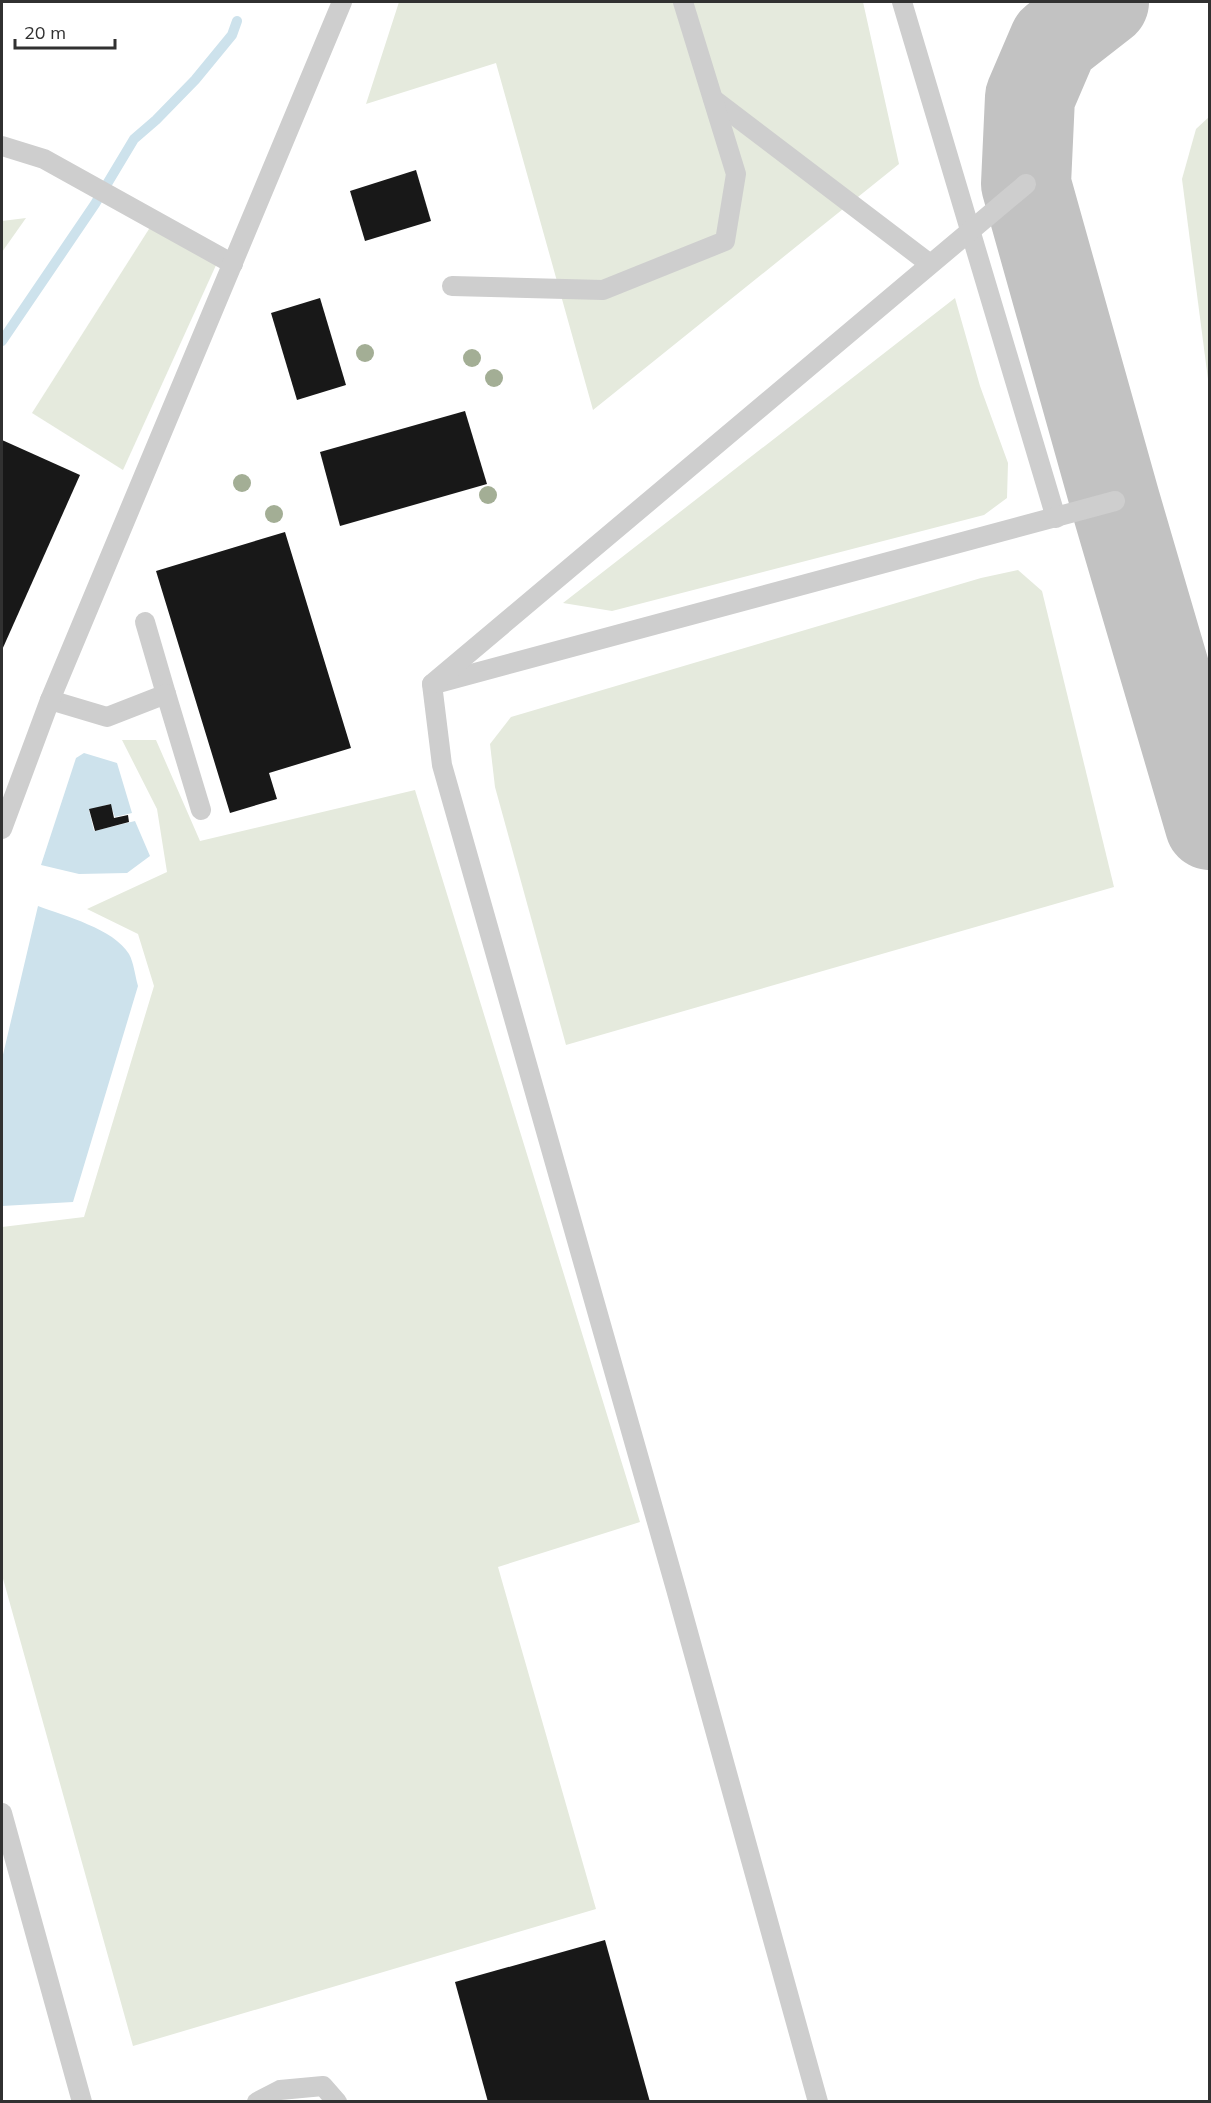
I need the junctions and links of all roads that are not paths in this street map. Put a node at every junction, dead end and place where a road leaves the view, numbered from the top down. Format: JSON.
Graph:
{"nodes":[{"id":1,"x":342,"y":2,"type":"edge"},
{"id":2,"x":683,"y":2,"type":"edge"},
{"id":3,"x":902,"y":2,"type":"edge"},
{"id":4,"x":713,"y":99,"type":"junction"},
{"id":5,"x":2,"y":146,"type":"edge"},
{"id":6,"x":1026,"y":184,"type":"dead end"},
{"id":7,"x":970,"y":229,"type":"junction"},
{"id":8,"x":233,"y":264,"type":"junction"},
{"id":9,"x":930,"y":264,"type":"junction"},
{"id":10,"x":452,"y":286,"type":"dead end"},
{"id":11,"x":1115,"y":501,"type":"dead end"},
{"id":12,"x":1056,"y":518,"type":"junction"},
{"id":13,"x":145,"y":622,"type":"dead end"},
{"id":14,"x":432,"y":684,"type":"junction"},
{"id":15,"x":166,"y":694,"type":"junction"},
{"id":16,"x":50,"y":700,"type":"junction"},
{"id":17,"x":201,"y":810,"type":"dead end"},
{"id":18,"x":2,"y":829,"type":"edge"},
{"id":19,"x":2,"y":1813,"type":"edge"},
{"id":20,"x":82,"y":2102,"type":"edge"},
{"id":21,"x":257,"y":2102,"type":"edge"},
{"id":22,"x":337,"y":2102,"type":"edge"},
{"id":23,"x":818,"y":2102,"type":"edge"}],
"edges":[{"from":1,"to":8,"type":"lane"},
{"from":2,"to":4,"type":"lane"},
{"from":3,"to":7,"type":"lane"},
{"from":4,"to":9,"type":"lane"},
{"from":4,"to":10,"type":"lane"},
{"from":5,"to":8,"type":"lane"},
{"from":6,"to":7,"type":"lane"},
{"from":7,"to":9,"type":"lane"},
{"from":7,"to":12,"type":"lane"},
{"from":8,"to":16,"type":"lane"},
{"from":9,"to":14,"type":"lane"},
{"from":11,"to":12,"type":"lane"},
{"from":12,"to":14,"type":"lane"},
{"from":13,"to":15,"type":"lane"},
{"from":14,"to":23,"type":"lane"},
{"from":15,"to":16,"type":"lane"},
{"from":15,"to":17,"type":"lane"},
{"from":16,"to":18,"type":"lane"},
{"from":19,"to":20,"type":"lane"},
{"from":21,"to":22,"type":"lane"}]}
